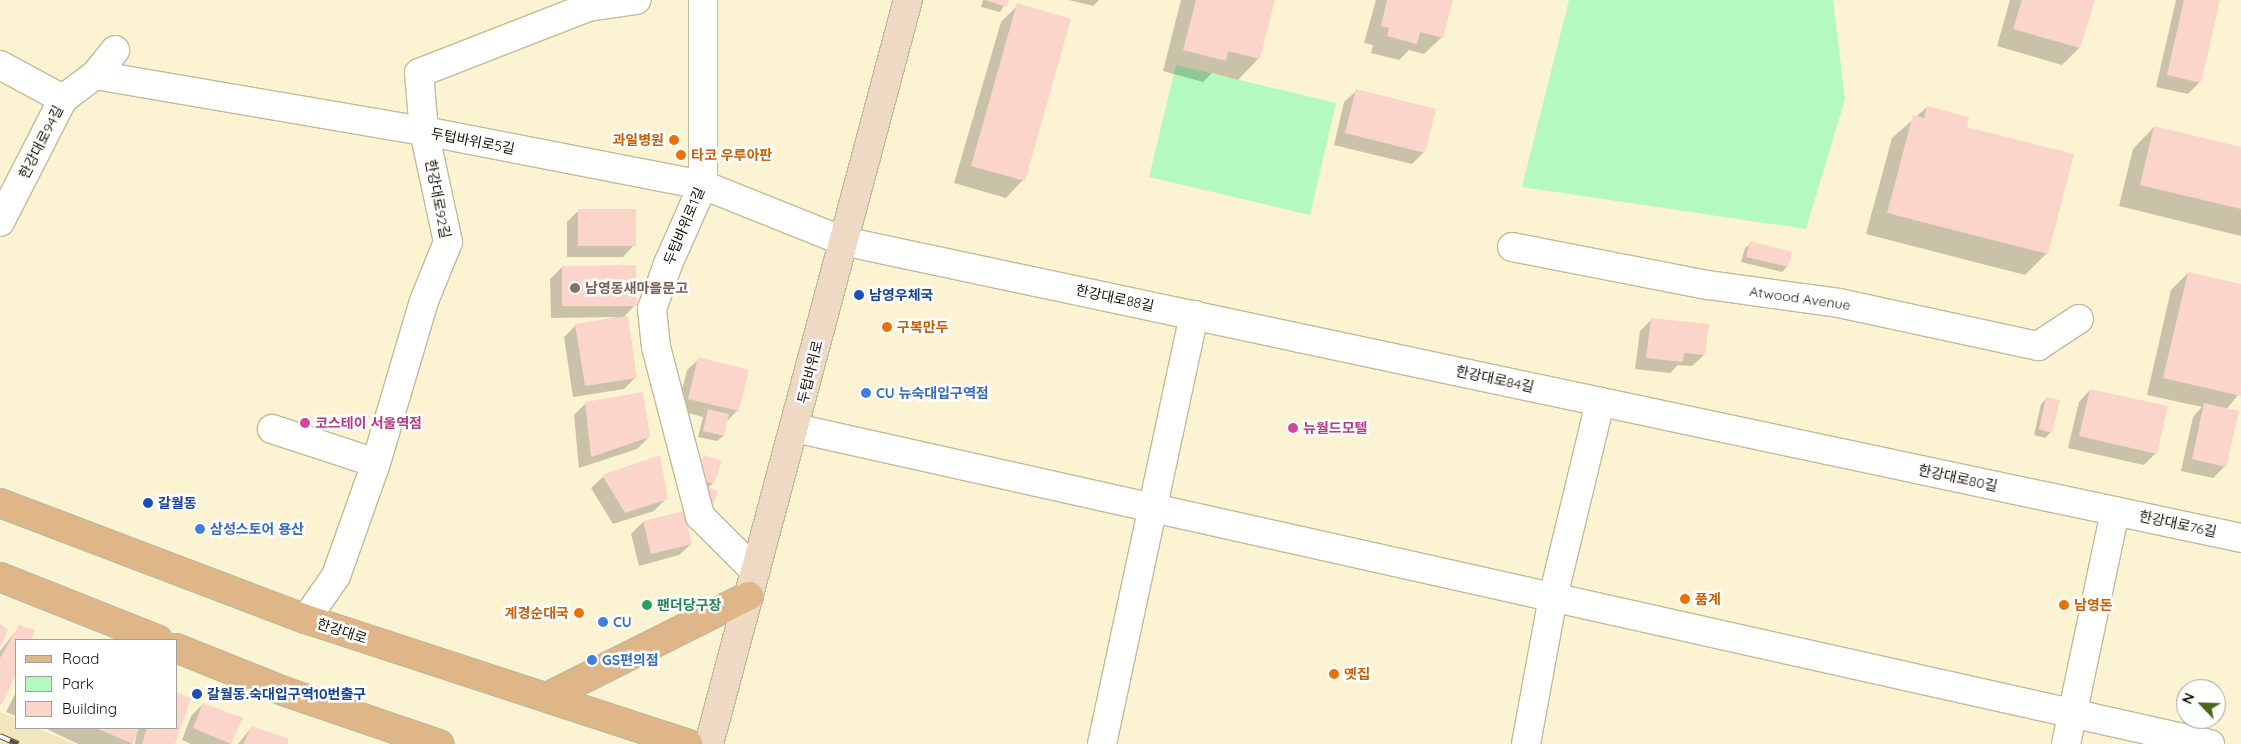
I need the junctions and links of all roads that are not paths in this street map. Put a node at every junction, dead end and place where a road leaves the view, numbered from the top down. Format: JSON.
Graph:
{"nodes":[{"id":1,"x":636,"y":0,"type":"edge"},
{"id":2,"x":703,"y":0,"type":"edge"},
{"id":3,"x":908,"y":0,"type":"edge"},
{"id":4,"x":115,"y":50,"type":"dead end"},
{"id":5,"x":0,"y":65,"type":"edge"},
{"id":6,"x":94,"y":74,"type":"junction"},
{"id":7,"x":63,"y":99,"type":"junction"},
{"id":8,"x":424,"y":131,"type":"junction"},
{"id":9,"x":703,"y":185,"type":"junction"},
{"id":10,"x":0,"y":222,"type":"edge"},
{"id":11,"x":843,"y":241,"type":"junction"},
{"id":12,"x":1512,"y":247,"type":"dead end"},
{"id":13,"x":1194,"y":315,"type":"junction"},
{"id":14,"x":2079,"y":319,"type":"dead end"},
{"id":15,"x":1600,"y":402,"type":"junction"},
{"id":16,"x":796,"y":428,"type":"junction"},
{"id":17,"x":272,"y":430,"type":"dead end"},
{"id":18,"x":376,"y":463,"type":"junction"},
{"id":19,"x":0,"y":502,"type":"edge"},
{"id":20,"x":1155,"y":508,"type":"junction"},
{"id":21,"x":2115,"y":511,"type":"junction"},
{"id":22,"x":2241,"y":538,"type":"edge"},
{"id":23,"x":0,"y":577,"type":"edge"},
{"id":24,"x":752,"y":584,"type":"junction"},
{"id":25,"x":1553,"y":597,"type":"junction"},
{"id":26,"x":306,"y":619,"type":"junction"},
{"id":27,"x":155,"y":639,"type":"edge"},
{"id":28,"x":178,"y":649,"type":"edge"},
{"id":29,"x":547,"y":697,"type":"junction"},
{"id":30,"x":2072,"y":713,"type":"junction"},
{"id":31,"x":440,"y":744,"type":"edge"},
{"id":32,"x":688,"y":744,"type":"edge"},
{"id":33,"x":709,"y":744,"type":"edge"},
{"id":34,"x":1102,"y":744,"type":"edge"},
{"id":35,"x":1526,"y":744,"type":"edge"},
{"id":36,"x":2066,"y":744,"type":"edge"},
{"id":37,"x":2210,"y":744,"type":"edge"}],
"edges":[{"from":1,"to":8,"type":"street","name":"한강대로92길"},
{"from":2,"to":9,"type":"street","name":"두텁바위로1길"},
{"from":3,"to":11,"type":"main road","name":"두텁바위로"},
{"from":4,"to":6,"type":"street","name":"한강대로94길"},
{"from":5,"to":7,"type":"street"},
{"from":6,"to":7,"type":"street","name":"한강대로94길"},
{"from":6,"to":8,"type":"street","name":"두텁바위로5길"},
{"from":7,"to":10,"type":"street","name":"한강대로94길"},
{"from":8,"to":9,"type":"street","name":"두텁바위로5길"},
{"from":8,"to":18,"type":"street","name":"한강대로92길"},
{"from":9,"to":11,"type":"street","name":"두텁바위로5길"},
{"from":9,"to":24,"type":"street","name":"두텁바위로1길"},
{"from":11,"to":13,"type":"street","name":"한강대로88길"},
{"from":11,"to":16,"type":"main road","name":"두텁바위로"},
{"from":12,"to":14,"type":"street","name":"Atwood Avenue"},
{"from":13,"to":15,"type":"street","name":"한강대로84길"},
{"from":13,"to":20,"type":"street"},
{"from":15,"to":21,"type":"street","name":"한강대로80길"},
{"from":15,"to":25,"type":"street"},
{"from":16,"to":20,"type":"street"},
{"from":16,"to":24,"type":"main road","name":"두텁바위로"},
{"from":17,"to":18,"type":"street"},
{"from":18,"to":26,"type":"street","name":"한강대로92길"},
{"from":19,"to":26,"type":"main road","name":"한강대로"},
{"from":20,"to":25,"type":"street"},
{"from":20,"to":34,"type":"street"},
{"from":21,"to":22,"type":"street","name":"한강대로76길"},
{"from":21,"to":30,"type":"street"},
{"from":23,"to":27,"type":"main road"},
{"from":24,"to":29,"type":"main road"},
{"from":24,"to":33,"type":"main road","name":"두텁바위로"},
{"from":25,"to":30,"type":"street"},
{"from":25,"to":35,"type":"street"},
{"from":26,"to":29,"type":"main road","name":"한강대로"},
{"from":28,"to":31,"type":"main road"},
{"from":29,"to":32,"type":"main road","name":"한강대로"},
{"from":30,"to":36,"type":"street"},
{"from":30,"to":37,"type":"street"}]}
